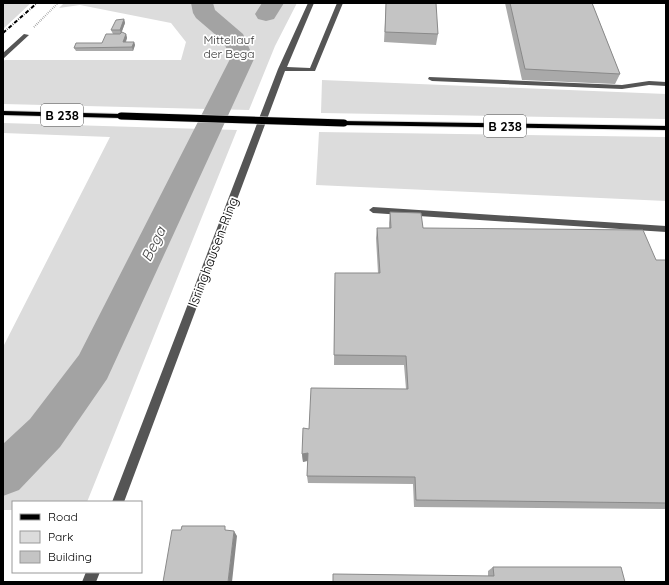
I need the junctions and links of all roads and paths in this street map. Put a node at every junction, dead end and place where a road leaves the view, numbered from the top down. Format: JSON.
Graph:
{"nodes":[{"id":1,"x":58,"y":3,"type":"edge"},
{"id":2,"x":311,"y":3,"type":"edge"},
{"id":3,"x":340,"y":3,"type":"edge"},
{"id":4,"x":26,"y":35,"type":"joint"},
{"id":5,"x":3,"y":57,"type":"edge"},
{"id":6,"x":282,"y":69,"type":"junction"},
{"id":7,"x":432,"y":79,"type":"dead end"},
{"id":8,"x":666,"y":84,"type":"edge"},
{"id":9,"x":3,"y":113,"type":"edge"},
{"id":10,"x":666,"y":128,"type":"edge"},
{"id":11,"x":373,"y":210,"type":"dead end"},
{"id":12,"x":666,"y":229,"type":"edge"},
{"id":13,"x":118,"y":501,"type":"edge"}],
"edges":[{"from":1,"to":4,"type":"path"},
{"from":2,"to":6,"type":"street","name":"Isringhausen-Ring"},
{"from":3,"to":6,"type":"street"},
{"from":4,"to":5,"type":"street"},
{"from":6,"to":13,"type":"street","name":"Isringhausen-Ring"},
{"from":7,"to":8,"type":"street"},
{"from":9,"to":10,"type":"main road","number":"B 238","bridge":true},
{"from":11,"to":12,"type":"street"}]}
